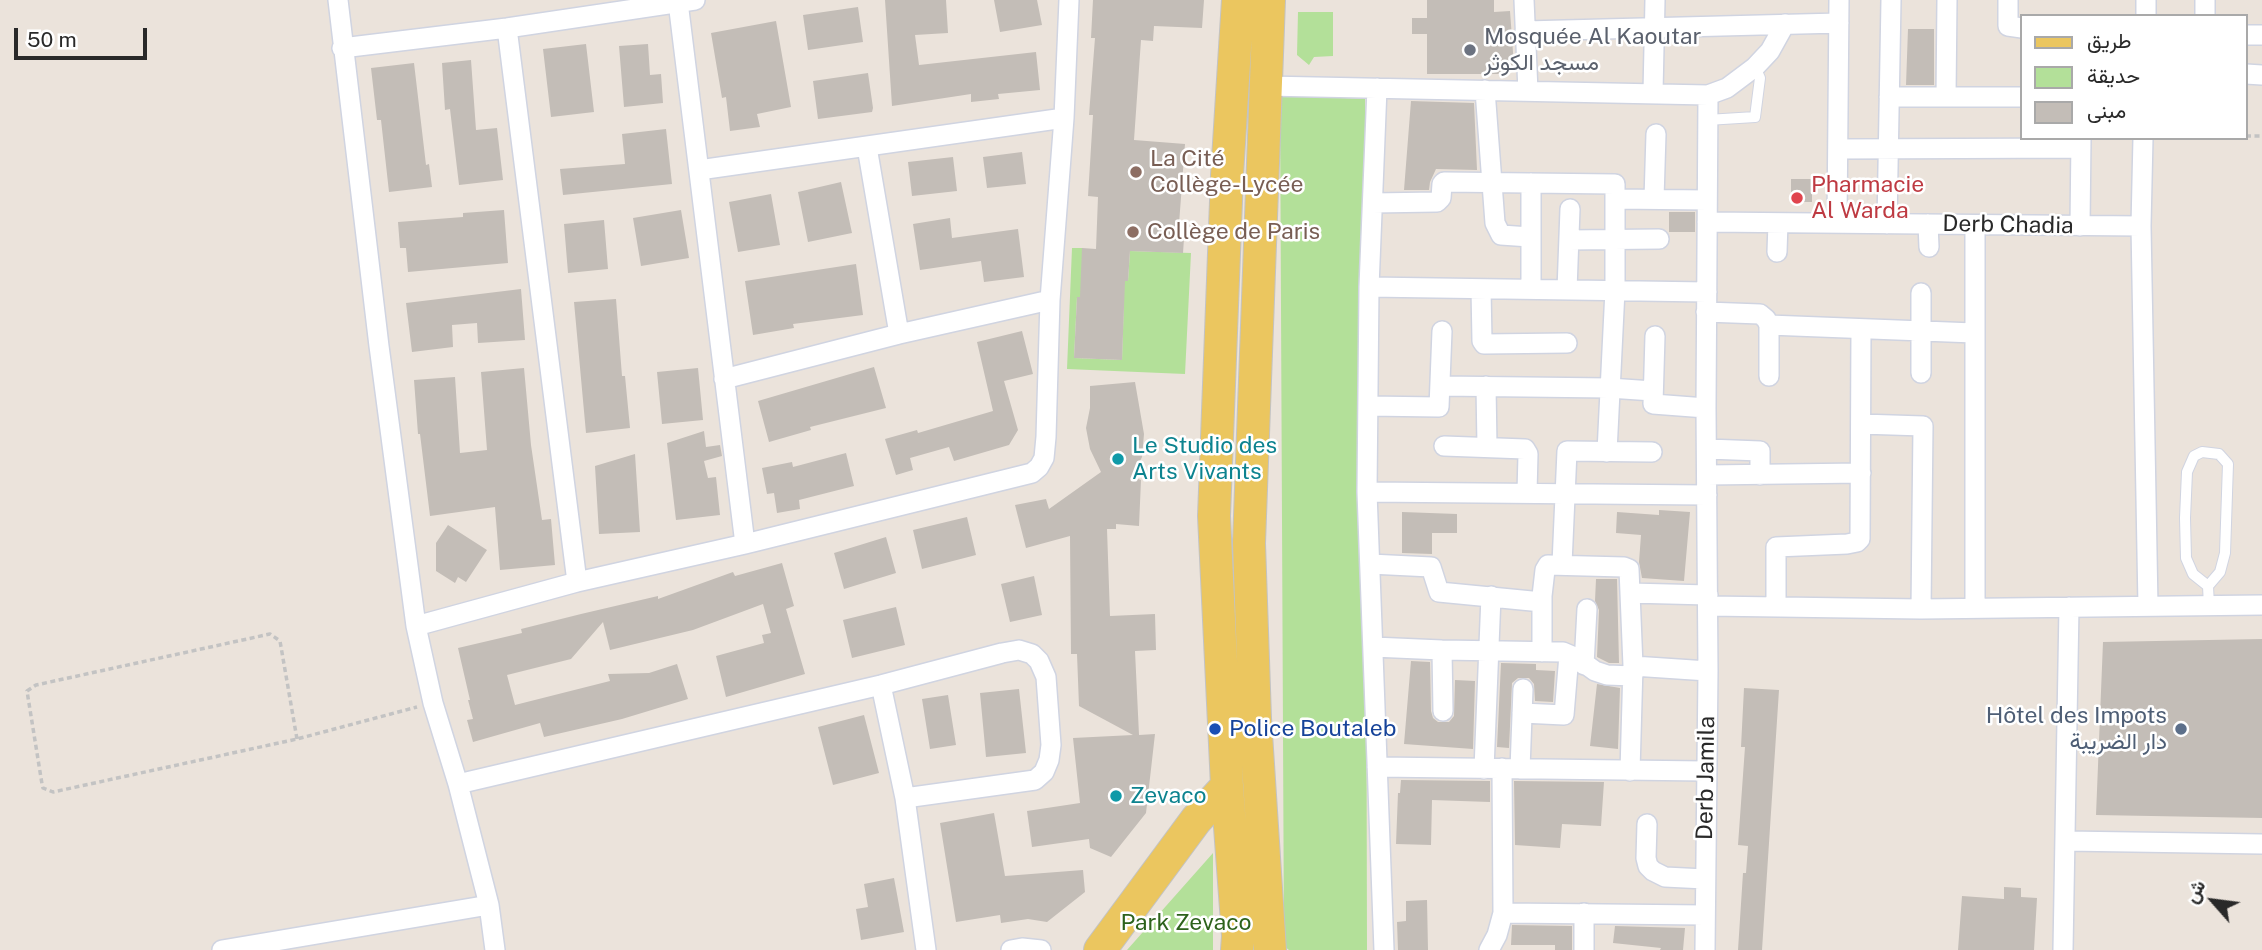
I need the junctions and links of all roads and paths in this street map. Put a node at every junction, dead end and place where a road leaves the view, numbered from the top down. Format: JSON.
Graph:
{"nodes":[{"id":1,"x":338,"y":0,"type":"edge"},
{"id":2,"x":1069,"y":0,"type":"edge"},
{"id":3,"x":1238,"y":0,"type":"edge"},
{"id":4,"x":1269,"y":0,"type":"edge"},
{"id":5,"x":1655,"y":0,"type":"edge"},
{"id":6,"x":1839,"y":0,"type":"edge"},
{"id":7,"x":1891,"y":0,"type":"edge"},
{"id":8,"x":1947,"y":0,"type":"edge"},
{"id":9,"x":2008,"y":0,"type":"edge"},
{"id":10,"x":687,"y":1,"type":"edge"},
{"id":11,"x":1530,"y":3,"type":"edge"},
{"id":12,"x":1839,"y":23,"type":"junction"},
{"id":13,"x":1785,"y":24,"type":"junction"},
{"id":14,"x":507,"y":28,"type":"junction"},
{"id":15,"x":1655,"y":28,"type":"junction"},
{"id":16,"x":2021,"y":28,"type":"edge"},
{"id":17,"x":1525,"y":31,"type":"junction"},
{"id":18,"x":342,"y":47,"type":"junction"},
{"id":19,"x":1755,"y":67,"type":"junction"},
{"id":20,"x":1266,"y":86,"type":"junction"},
{"id":21,"x":1377,"y":88,"type":"junction"},
{"id":22,"x":1485,"y":90,"type":"junction"},
{"id":23,"x":1528,"y":91,"type":"junction"},
{"id":24,"x":1653,"y":93,"type":"junction"},
{"id":25,"x":1708,"y":94,"type":"junction"},
{"id":26,"x":1889,"y":97,"type":"junction"},
{"id":27,"x":1945,"y":97,"type":"junction"},
{"id":28,"x":2021,"y":97,"type":"edge"},
{"id":29,"x":1064,"y":118,"type":"junction"},
{"id":30,"x":1707,"y":120,"type":"junction"},
{"id":31,"x":1656,"y":134,"type":"dead end"},
{"id":32,"x":2143,"y":140,"type":"edge"},
{"id":33,"x":2081,"y":143,"type":"edge"},
{"id":34,"x":2032,"y":144,"type":"edge"},
{"id":35,"x":867,"y":147,"type":"junction"},
{"id":36,"x":1838,"y":149,"type":"junction"},
{"id":37,"x":1888,"y":149,"type":"junction"},
{"id":38,"x":699,"y":170,"type":"junction"},
{"id":39,"x":1491,"y":183,"type":"junction"},
{"id":40,"x":1531,"y":183,"type":"junction"},
{"id":41,"x":1615,"y":199,"type":"junction"},
{"id":42,"x":1654,"y":200,"type":"junction"},
{"id":43,"x":1707,"y":200,"type":"junction"},
{"id":44,"x":1373,"y":203,"type":"junction"},
{"id":45,"x":1570,"y":209,"type":"dead end"},
{"id":46,"x":1707,"y":222,"type":"junction"},
{"id":47,"x":1778,"y":223,"type":"junction"},
{"id":48,"x":1837,"y":223,"type":"junction"},
{"id":49,"x":1887,"y":224,"type":"junction"},
{"id":50,"x":1928,"y":224,"type":"junction"},
{"id":51,"x":1975,"y":225,"type":"junction"},
{"id":52,"x":2080,"y":226,"type":"junction"},
{"id":53,"x":2141,"y":226,"type":"junction"},
{"id":54,"x":1530,"y":237,"type":"junction"},
{"id":55,"x":1614,"y":239,"type":"junction"},
{"id":56,"x":1659,"y":239,"type":"dead end"},
{"id":57,"x":1569,"y":240,"type":"junction"},
{"id":58,"x":1928,"y":247,"type":"dead end"},
{"id":59,"x":1777,"y":252,"type":"dead end"},
{"id":60,"x":1369,"y":287,"type":"junction"},
{"id":61,"x":1480,"y":289,"type":"junction"},
{"id":62,"x":1531,"y":289,"type":"junction"},
{"id":63,"x":1567,"y":290,"type":"junction"},
{"id":64,"x":1615,"y":290,"type":"junction"},
{"id":65,"x":1707,"y":292,"type":"junction"},
{"id":66,"x":1922,"y":293,"type":"dead end"},
{"id":67,"x":1050,"y":300,"type":"junction"},
{"id":68,"x":1706,"y":312,"type":"junction"},
{"id":69,"x":1769,"y":326,"type":"junction"},
{"id":70,"x":1861,"y":329,"type":"junction"},
{"id":71,"x":1442,"y":331,"type":"dead end"},
{"id":72,"x":1921,"y":331,"type":"junction"},
{"id":73,"x":1975,"y":333,"type":"junction"},
{"id":74,"x":899,"y":334,"type":"junction"},
{"id":75,"x":1655,"y":336,"type":"dead end"},
{"id":76,"x":1567,"y":343,"type":"dead end"},
{"id":77,"x":1921,"y":373,"type":"dead end"},
{"id":78,"x":1769,"y":376,"type":"dead end"},
{"id":79,"x":724,"y":379,"type":"junction"},
{"id":80,"x":1441,"y":386,"type":"junction"},
{"id":81,"x":1486,"y":386,"type":"junction"},
{"id":82,"x":1609,"y":388,"type":"junction"},
{"id":83,"x":1653,"y":391,"type":"junction"},
{"id":84,"x":1368,"y":406,"type":"junction"},
{"id":85,"x":1706,"y":408,"type":"junction"},
{"id":86,"x":1861,"y":424,"type":"junction"},
{"id":87,"x":1444,"y":446,"type":"dead end"},
{"id":88,"x":1487,"y":446,"type":"junction"},
{"id":89,"x":1708,"y":449,"type":"junction"},
{"id":90,"x":1607,"y":452,"type":"junction"},
{"id":91,"x":1652,"y":452,"type":"dead end"},
{"id":92,"x":1861,"y":473,"type":"junction"},
{"id":93,"x":1760,"y":475,"type":"junction"},
{"id":94,"x":1707,"y":485,"type":"junction"},
{"id":95,"x":1367,"y":492,"type":"junction"},
{"id":96,"x":1527,"y":493,"type":"junction"},
{"id":97,"x":1564,"y":493,"type":"junction"},
{"id":98,"x":745,"y":544,"type":"junction"},
{"id":99,"x":1370,"y":564,"type":"junction"},
{"id":100,"x":1562,"y":565,"type":"junction"},
{"id":101,"x":577,"y":582,"type":"junction"},
{"id":102,"x":1630,"y":593,"type":"junction"},
{"id":103,"x":1491,"y":596,"type":"junction"},
{"id":104,"x":2209,"y":596,"type":"junction"},
{"id":105,"x":1708,"y":601,"type":"junction"},
{"id":106,"x":1542,"y":602,"type":"junction"},
{"id":107,"x":1776,"y":605,"type":"junction"},
{"id":108,"x":2262,"y":605,"type":"edge"},
{"id":109,"x":2148,"y":606,"type":"junction"},
{"id":110,"x":2068,"y":607,"type":"junction"},
{"id":111,"x":1975,"y":608,"type":"junction"},
{"id":112,"x":1587,"y":609,"type":"dead end"},
{"id":113,"x":1921,"y":609,"type":"junction"},
{"id":114,"x":416,"y":626,"type":"junction"},
{"id":115,"x":1373,"y":647,"type":"junction"},
{"id":116,"x":1442,"y":650,"type":"junction"},
{"id":117,"x":1487,"y":651,"type":"junction"},
{"id":118,"x":1542,"y":652,"type":"junction"},
{"id":119,"x":1577,"y":660,"type":"junction"},
{"id":120,"x":1633,"y":671,"type":"junction"},
{"id":121,"x":1708,"y":671,"type":"junction"},
{"id":122,"x":881,"y":685,"type":"junction"},
{"id":123,"x":1523,"y":689,"type":"dead end"},
{"id":124,"x":433,"y":703,"type":"junction"},
{"id":125,"x":1443,"y":712,"type":"dead end"},
{"id":126,"x":1522,"y":713,"type":"junction"},
{"id":127,"x":297,"y":739,"type":"junction"},
{"id":128,"x":1377,"y":767,"type":"junction"},
{"id":129,"x":1502,"y":769,"type":"junction"},
{"id":130,"x":1630,"y":771,"type":"junction"},
{"id":131,"x":1705,"y":771,"type":"junction"},
{"id":132,"x":458,"y":784,"type":"junction"},
{"id":133,"x":1227,"y":786,"type":"junction"},
{"id":134,"x":905,"y":798,"type":"junction"},
{"id":135,"x":1647,"y":824,"type":"dead end"},
{"id":136,"x":2066,"y":841,"type":"junction"},
{"id":137,"x":2262,"y":844,"type":"edge"},
{"id":138,"x":1705,"y":879,"type":"junction"},
{"id":139,"x":489,"y":905,"type":"junction"},
{"id":140,"x":1503,"y":913,"type":"junction"},
{"id":141,"x":1584,"y":914,"type":"junction"},
{"id":142,"x":1705,"y":915,"type":"junction"},
{"id":143,"x":222,"y":950,"type":"edge"},
{"id":144,"x":495,"y":950,"type":"edge"},
{"id":145,"x":926,"y":950,"type":"edge"},
{"id":146,"x":1011,"y":950,"type":"edge"},
{"id":147,"x":1041,"y":950,"type":"edge"},
{"id":148,"x":1100,"y":950,"type":"edge"},
{"id":149,"x":1237,"y":950,"type":"edge"},
{"id":150,"x":1270,"y":950,"type":"edge"},
{"id":151,"x":1384,"y":950,"type":"edge"},
{"id":152,"x":1489,"y":950,"type":"edge"},
{"id":153,"x":1584,"y":950,"type":"edge"},
{"id":154,"x":1705,"y":950,"type":"edge"},
{"id":155,"x":2063,"y":950,"type":"edge"}],
"edges":[{"from":1,"to":18,"type":"street"},
{"from":2,"to":29,"type":"street"},
{"from":3,"to":133,"type":"main road"},
{"from":4,"to":20,"type":"main road"},
{"from":5,"to":15,"type":"street"},
{"from":6,"to":12,"type":"street"},
{"from":7,"to":26,"type":"street"},
{"from":8,"to":27,"type":"street"},
{"from":9,"to":16,"type":"street"},
{"from":10,"to":14,"type":"street"},
{"from":10,"to":38,"type":"street"},
{"from":11,"to":17,"type":"street"},
{"from":12,"to":13,"type":"street"},
{"from":12,"to":36,"type":"street"},
{"from":13,"to":15,"type":"street"},
{"from":13,"to":19,"type":"street"},
{"from":14,"to":18,"type":"street"},
{"from":14,"to":101,"type":"street"},
{"from":15,"to":17,"type":"street"},
{"from":15,"to":24,"type":"street"},
{"from":17,"to":23,"type":"street"},
{"from":18,"to":114,"type":"street"},
{"from":19,"to":25,"type":"street"},
{"from":19,"to":30,"type":"lane"},
{"from":20,"to":21,"type":"street"},
{"from":20,"to":150,"type":"main road"},
{"from":21,"to":22,"type":"street"},
{"from":21,"to":44,"type":"street"},
{"from":22,"to":23,"type":"street"},
{"from":22,"to":39,"type":"street"},
{"from":23,"to":24,"type":"street"},
{"from":24,"to":25,"type":"street"},
{"from":25,"to":30,"type":"street"},
{"from":26,"to":27,"type":"street"},
{"from":26,"to":37,"type":"street"},
{"from":27,"to":28,"type":"street"},
{"from":29,"to":35,"type":"street"},
{"from":29,"to":67,"type":"street"},
{"from":30,"to":43,"type":"street"},
{"from":31,"to":42,"type":"street"},
{"from":32,"to":53,"type":"street"},
{"from":33,"to":34,"type":"street"},
{"from":33,"to":52,"type":"street"},
{"from":34,"to":37,"type":"street"},
{"from":35,"to":38,"type":"street"},
{"from":35,"to":74,"type":"street"},
{"from":36,"to":37,"type":"street"},
{"from":36,"to":48,"type":"street"},
{"from":37,"to":49,"type":"street"},
{"from":38,"to":79,"type":"street"},
{"from":39,"to":40,"type":"street"},
{"from":39,"to":44,"type":"street"},
{"from":39,"to":54,"type":"street"},
{"from":40,"to":41,"type":"street"},
{"from":40,"to":54,"type":"street"},
{"from":41,"to":42,"type":"street"},
{"from":41,"to":55,"type":"street"},
{"from":42,"to":43,"type":"street"},
{"from":43,"to":46,"type":"street"},
{"from":44,"to":60,"type":"street"},
{"from":45,"to":57,"type":"street"},
{"from":46,"to":47,"type":"street","name":"Derb Chadia"},
{"from":46,"to":65,"type":"street"},
{"from":47,"to":48,"type":"street","name":"Derb Chadia"},
{"from":47,"to":59,"type":"street"},
{"from":48,"to":49,"type":"street","name":"Derb Chadia"},
{"from":49,"to":50,"type":"street","name":"Derb Chadia"},
{"from":50,"to":51,"type":"street","name":"Derb Chadia"},
{"from":50,"to":58,"type":"street"},
{"from":51,"to":52,"type":"street","name":"Derb Chadia"},
{"from":51,"to":73,"type":"street"},
{"from":52,"to":53,"type":"street","name":"Derb Chadia"},
{"from":53,"to":109,"type":"street"},
{"from":54,"to":62,"type":"street"},
{"from":55,"to":56,"type":"street"},
{"from":55,"to":57,"type":"street"},
{"from":55,"to":64,"type":"street"},
{"from":57,"to":63,"type":"street"},
{"from":60,"to":61,"type":"street"},
{"from":60,"to":84,"type":"street"},
{"from":61,"to":62,"type":"street"},
{"from":61,"to":76,"type":"street"},
{"from":62,"to":63,"type":"street"},
{"from":63,"to":64,"type":"street"},
{"from":64,"to":65,"type":"street"},
{"from":64,"to":82,"type":"street"},
{"from":65,"to":68,"type":"street"},
{"from":66,"to":72,"type":"street"},
{"from":67,"to":74,"type":"street"},
{"from":67,"to":98,"type":"street"},
{"from":68,"to":69,"type":"street"},
{"from":68,"to":85,"type":"street"},
{"from":69,"to":70,"type":"street"},
{"from":69,"to":78,"type":"street"},
{"from":70,"to":72,"type":"street"},
{"from":70,"to":86,"type":"street"},
{"from":71,"to":80,"type":"street"},
{"from":72,"to":73,"type":"street"},
{"from":72,"to":77,"type":"street"},
{"from":73,"to":111,"type":"street"},
{"from":74,"to":79,"type":"street"},
{"from":75,"to":83,"type":"street"},
{"from":79,"to":98,"type":"street"},
{"from":80,"to":81,"type":"street"},
{"from":80,"to":84,"type":"street"},
{"from":81,"to":82,"type":"street"},
{"from":81,"to":88,"type":"street"},
{"from":82,"to":83,"type":"street"},
{"from":82,"to":90,"type":"street"},
{"from":83,"to":85,"type":"street"},
{"from":84,"to":95,"type":"street"},
{"from":85,"to":89,"type":"street"},
{"from":86,"to":92,"type":"street"},
{"from":86,"to":113,"type":"street"},
{"from":87,"to":88,"type":"street"},
{"from":88,"to":96,"type":"street"},
{"from":89,"to":93,"type":"street"},
{"from":89,"to":94,"type":"street"},
{"from":90,"to":91,"type":"street"},
{"from":90,"to":97,"type":"street"},
{"from":92,"to":93,"type":"street"},
{"from":92,"to":107,"type":"street"},
{"from":93,"to":94,"type":"street"},
{"from":94,"to":97,"type":"street"},
{"from":94,"to":105,"type":"street"},
{"from":95,"to":96,"type":"street"},
{"from":95,"to":99,"type":"street"},
{"from":96,"to":97,"type":"street"},
{"from":97,"to":100,"type":"street"},
{"from":98,"to":101,"type":"street"},
{"from":99,"to":103,"type":"street"},
{"from":99,"to":115,"type":"street"},
{"from":100,"to":102,"type":"street"},
{"from":100,"to":106,"type":"street"},
{"from":101,"to":114,"type":"street"},
{"from":102,"to":105,"type":"street"},
{"from":102,"to":120,"type":"street"},
{"from":103,"to":106,"type":"street"},
{"from":103,"to":117,"type":"street"},
{"from":104,"to":104,"type":"lane"},
{"from":104,"to":108,"type":"street"},
{"from":104,"to":109,"type":"street"},
{"from":105,"to":107,"type":"street"},
{"from":105,"to":121,"type":"street","name":"Derb Jamila"},
{"from":106,"to":118,"type":"street"},
{"from":107,"to":113,"type":"street"},
{"from":109,"to":110,"type":"street"},
{"from":110,"to":111,"type":"street"},
{"from":110,"to":136,"type":"street"},
{"from":111,"to":113,"type":"street"},
{"from":112,"to":119,"type":"street"},
{"from":114,"to":124,"type":"street"},
{"from":115,"to":116,"type":"street"},
{"from":115,"to":128,"type":"street"},
{"from":116,"to":117,"type":"street"},
{"from":116,"to":125,"type":"street"},
{"from":117,"to":118,"type":"street"},
{"from":117,"to":129,"type":"street"},
{"from":118,"to":119,"type":"street"},
{"from":119,"to":120,"type":"street"},
{"from":119,"to":126,"type":"street"},
{"from":120,"to":121,"type":"street"},
{"from":120,"to":130,"type":"street"},
{"from":121,"to":131,"type":"street","name":"Derb Jamila"},
{"from":122,"to":132,"type":"street"},
{"from":122,"to":134,"type":"street"},
{"from":122,"to":134,"type":"street"},
{"from":123,"to":126,"type":"street"},
{"from":124,"to":127,"type":"path"},
{"from":124,"to":132,"type":"street"},
{"from":126,"to":129,"type":"street"},
{"from":127,"to":127,"type":"path"},
{"from":128,"to":129,"type":"street"},
{"from":128,"to":151,"type":"street"},
{"from":129,"to":130,"type":"street"},
{"from":129,"to":140,"type":"street"},
{"from":130,"to":131,"type":"street"},
{"from":131,"to":138,"type":"street","name":"Derb Jamila"},
{"from":132,"to":139,"type":"street"},
{"from":133,"to":148,"type":"main road"},
{"from":133,"to":149,"type":"main road"},
{"from":134,"to":145,"type":"street"},
{"from":135,"to":138,"type":"street"},
{"from":136,"to":137,"type":"street"},
{"from":136,"to":155,"type":"street"},
{"from":138,"to":142,"type":"street","name":"Derb Jamila"},
{"from":139,"to":143,"type":"street"},
{"from":139,"to":144,"type":"street"},
{"from":140,"to":141,"type":"street"},
{"from":140,"to":152,"type":"street"},
{"from":141,"to":142,"type":"street"},
{"from":141,"to":153,"type":"street"},
{"from":142,"to":154,"type":"street","name":"Derb Jamila"},
{"from":146,"to":147,"type":"street"}]}
